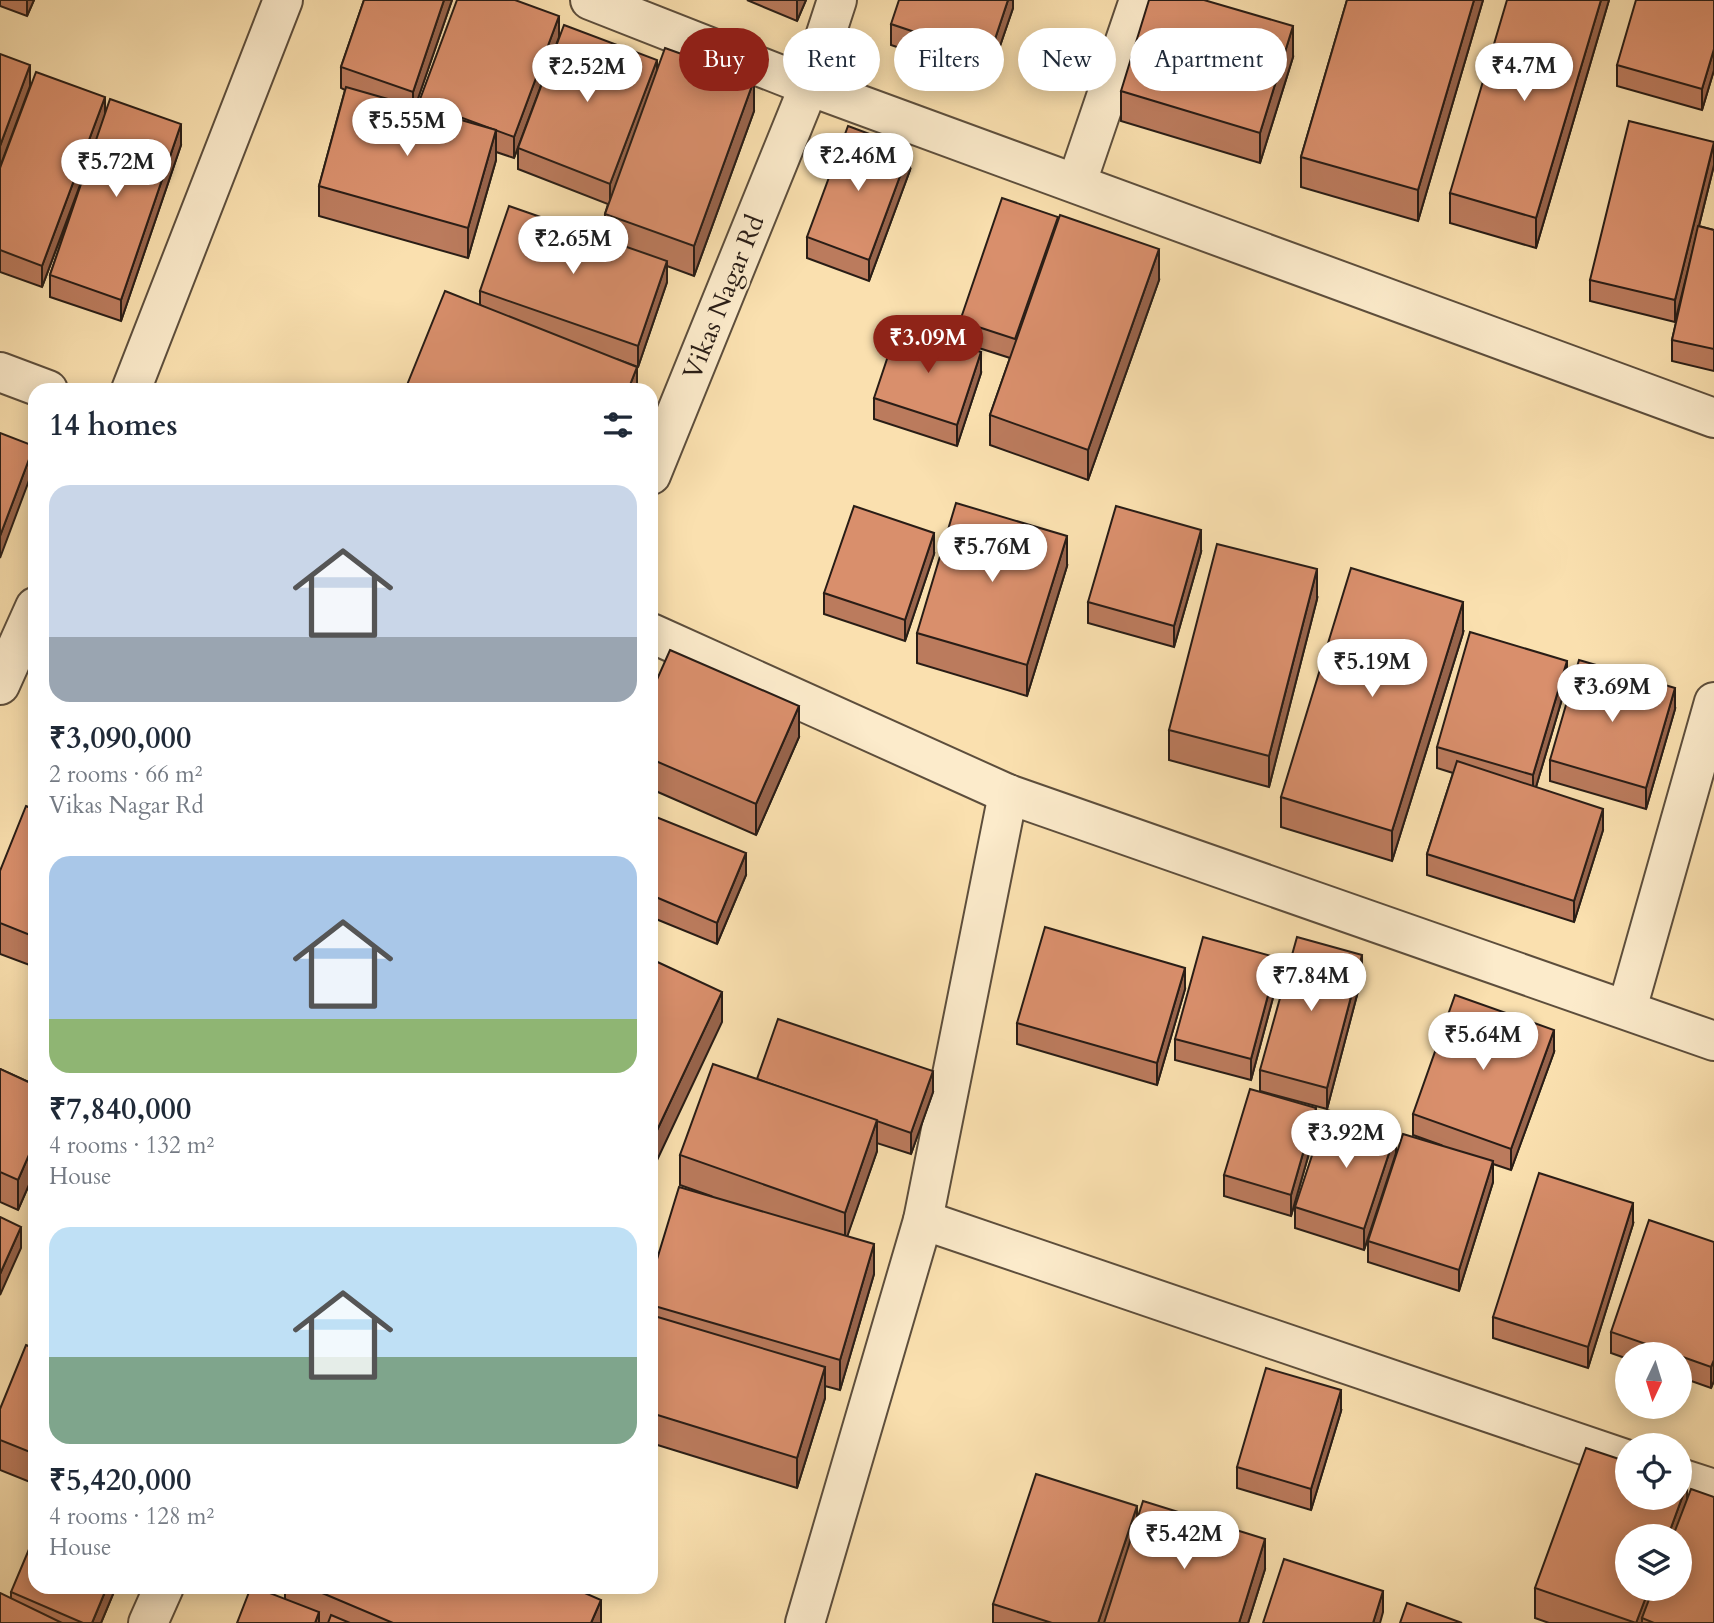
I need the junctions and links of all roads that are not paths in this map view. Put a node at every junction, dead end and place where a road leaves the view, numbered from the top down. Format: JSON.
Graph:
{"nodes":[{"id":1,"x":283,"y":0,"type":"edge"},
{"id":2,"x":590,"y":0,"type":"edge"},
{"id":3,"x":837,"y":0,"type":"edge"},
{"id":4,"x":1139,"y":0,"type":"edge"},
{"id":5,"x":828,"y":28,"type":"edge"},
{"id":6,"x":783,"y":76,"type":"edge"},
{"id":7,"x":807,"y":91,"type":"edge"},
{"id":8,"x":823,"y":91,"type":"edge"},
{"id":9,"x":1077,"y":182,"type":"junction"},
{"id":10,"x":0,"y":372,"type":"edge"},
{"id":11,"x":29,"y":383,"type":"edge"},
{"id":12,"x":134,"y":383,"type":"edge"},
{"id":13,"x":1714,"y":418,"type":"edge"},
{"id":14,"x":658,"y":458,"type":"edge"},
{"id":15,"x":28,"y":623,"type":"edge"},
{"id":16,"x":658,"y":636,"type":"edge"},
{"id":17,"x":0,"y":685,"type":"edge"},
{"id":18,"x":1714,"y":702,"type":"edge"},
{"id":19,"x":1008,"y":794,"type":"junction"},
{"id":20,"x":1627,"y":1009,"type":"junction"},
{"id":21,"x":1714,"y":1041,"type":"edge"},
{"id":22,"x":923,"y":1220,"type":"junction"},
{"id":23,"x":1615,"y":1456,"type":"edge"},
{"id":24,"x":1692,"y":1482,"type":"edge"},
{"id":25,"x":1714,"y":1489,"type":"edge"},
{"id":26,"x":161,"y":1594,"type":"edge"},
{"id":27,"x":148,"y":1623,"type":"edge"},
{"id":28,"x":805,"y":1623,"type":"edge"}],
"edges":[{"from":1,"to":12,"type":"street"},
{"from":2,"to":6,"type":"street"},
{"from":3,"to":5,"type":"street","name":"Vikas Nagar Rd"},
{"from":4,"to":9,"type":"street"},
{"from":7,"to":14,"type":"street","name":"Vikas Nagar Rd"},
{"from":8,"to":9,"type":"street"},
{"from":9,"to":13,"type":"street"},
{"from":10,"to":11,"type":"street"},
{"from":15,"to":17,"type":"street"},
{"from":16,"to":19,"type":"street"},
{"from":18,"to":20,"type":"street"},
{"from":19,"to":20,"type":"street"},
{"from":19,"to":22,"type":"street"},
{"from":20,"to":21,"type":"street"},
{"from":22,"to":23,"type":"street"},
{"from":22,"to":28,"type":"street"},
{"from":24,"to":25,"type":"street"},
{"from":26,"to":27,"type":"street"}]}
